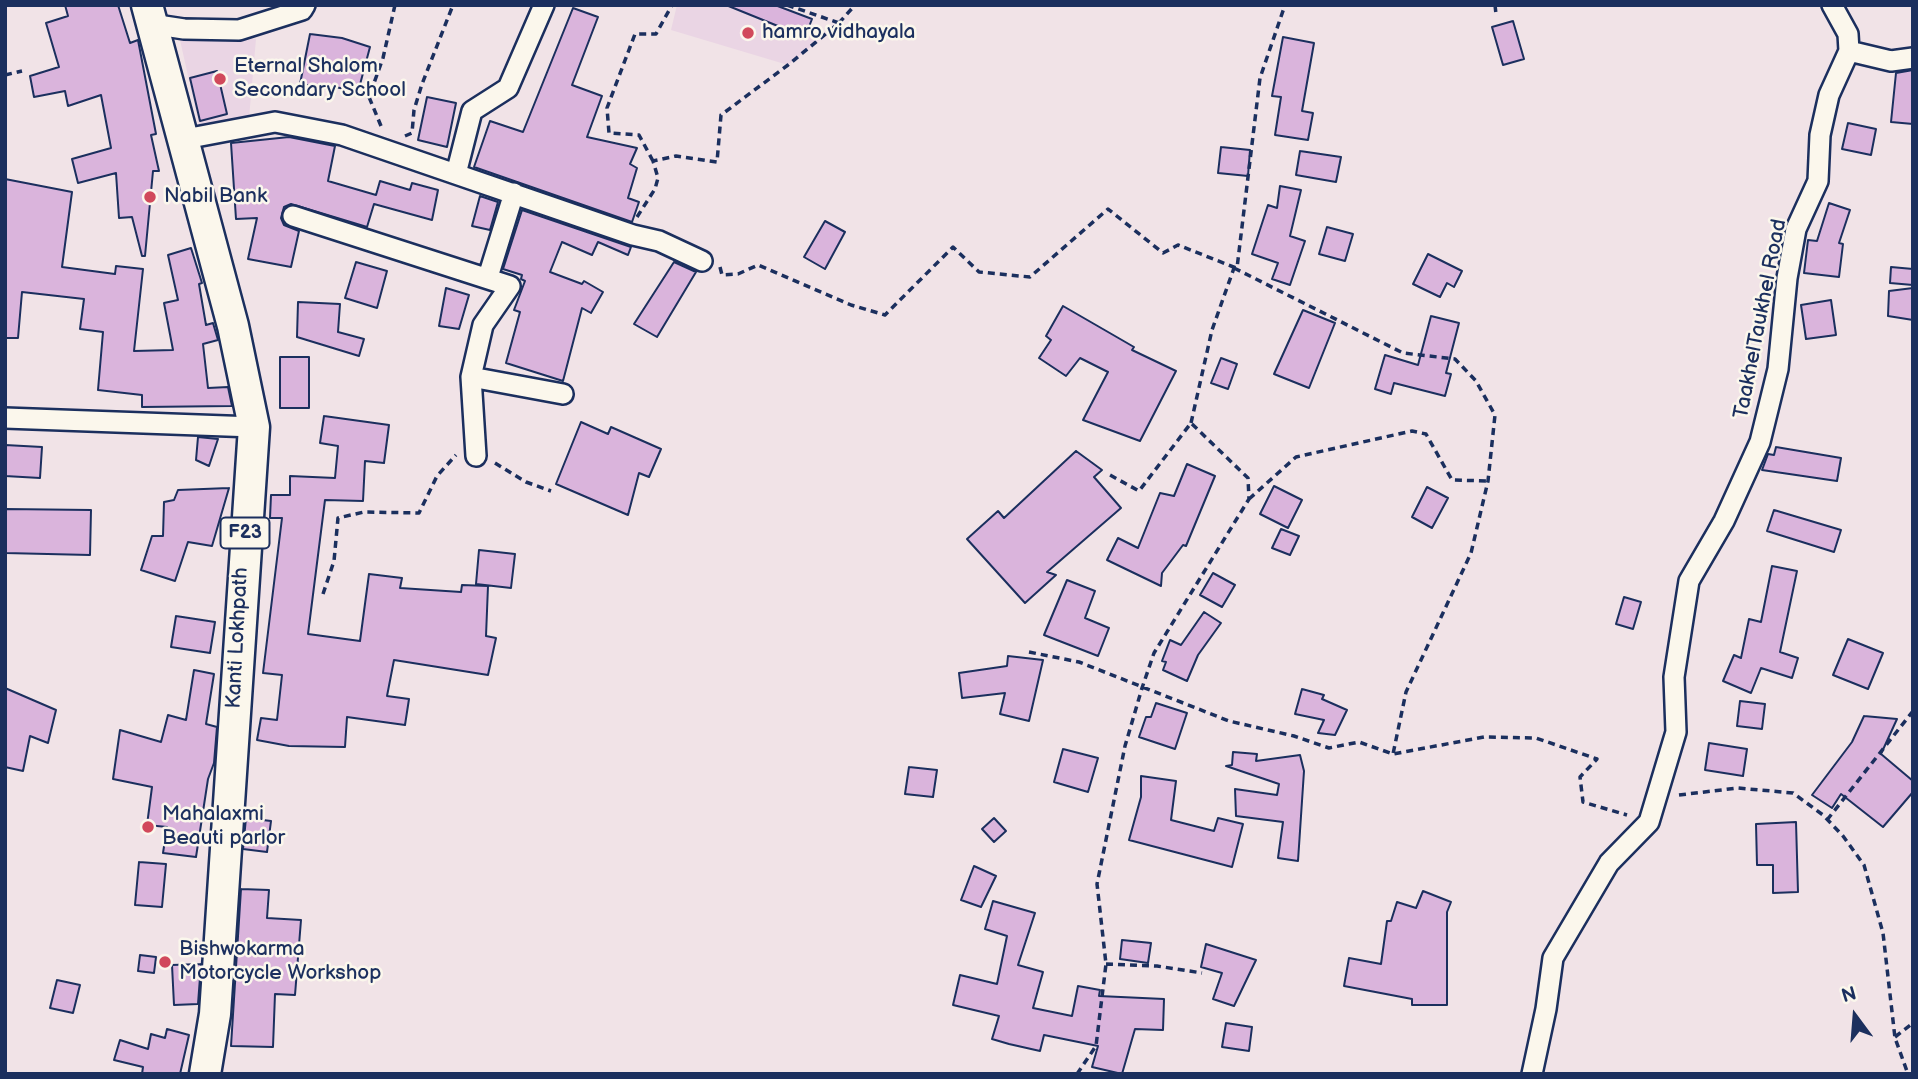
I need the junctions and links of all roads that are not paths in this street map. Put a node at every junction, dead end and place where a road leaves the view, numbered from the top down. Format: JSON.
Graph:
{"nodes":[{"id":1,"x":305,"y":5,"type":"edge"},
{"id":2,"x":544,"y":5,"type":"edge"},
{"id":3,"x":1832,"y":5,"type":"edge"},
{"id":4,"x":149,"y":14,"type":"edge"},
{"id":5,"x":1849,"y":51,"type":"junction"},
{"id":6,"x":1913,"y":58,"type":"edge"},
{"id":7,"x":184,"y":139,"type":"junction"},
{"id":8,"x":456,"y":174,"type":"junction"},
{"id":9,"x":513,"y":192,"type":"junction"},
{"id":10,"x":293,"y":216,"type":"dead end"},
{"id":11,"x":702,"y":261,"type":"road end"},
{"id":12,"x":488,"y":277,"type":"junction"},
{"id":13,"x":471,"y":377,"type":"junction"},
{"id":14,"x":563,"y":394,"type":"dead end"},
{"id":15,"x":5,"y":418,"type":"edge"},
{"id":16,"x":254,"y":427,"type":"junction"},
{"id":17,"x":476,"y":456,"type":"road end"},
{"id":18,"x":205,"y":1074,"type":"edge"},
{"id":19,"x":1532,"y":1074,"type":"edge"}],
"edges":[{"from":1,"to":4,"type":"street"},
{"from":2,"to":8,"type":"street"},
{"from":3,"to":5,"type":"street"},
{"from":4,"to":7,"type":"main road","name":"Kanti Lokhpath","number":"F23"},
{"from":5,"to":6,"type":"street"},
{"from":5,"to":19,"type":"street","name":"TaakhelTaukhel Road"},
{"from":7,"to":8,"type":"street"},
{"from":7,"to":16,"type":"main road","name":"Kanti Lokhpath","number":"F23"},
{"from":8,"to":9,"type":"street"},
{"from":9,"to":11,"type":"street"},
{"from":9,"to":12,"type":"street"},
{"from":10,"to":12,"type":"street"},
{"from":12,"to":13,"type":"street"},
{"from":13,"to":14,"type":"street"},
{"from":13,"to":17,"type":"street"},
{"from":15,"to":16,"type":"street"},
{"from":16,"to":18,"type":"main road","name":"Kanti Lokhpath","number":"F23"}]}
